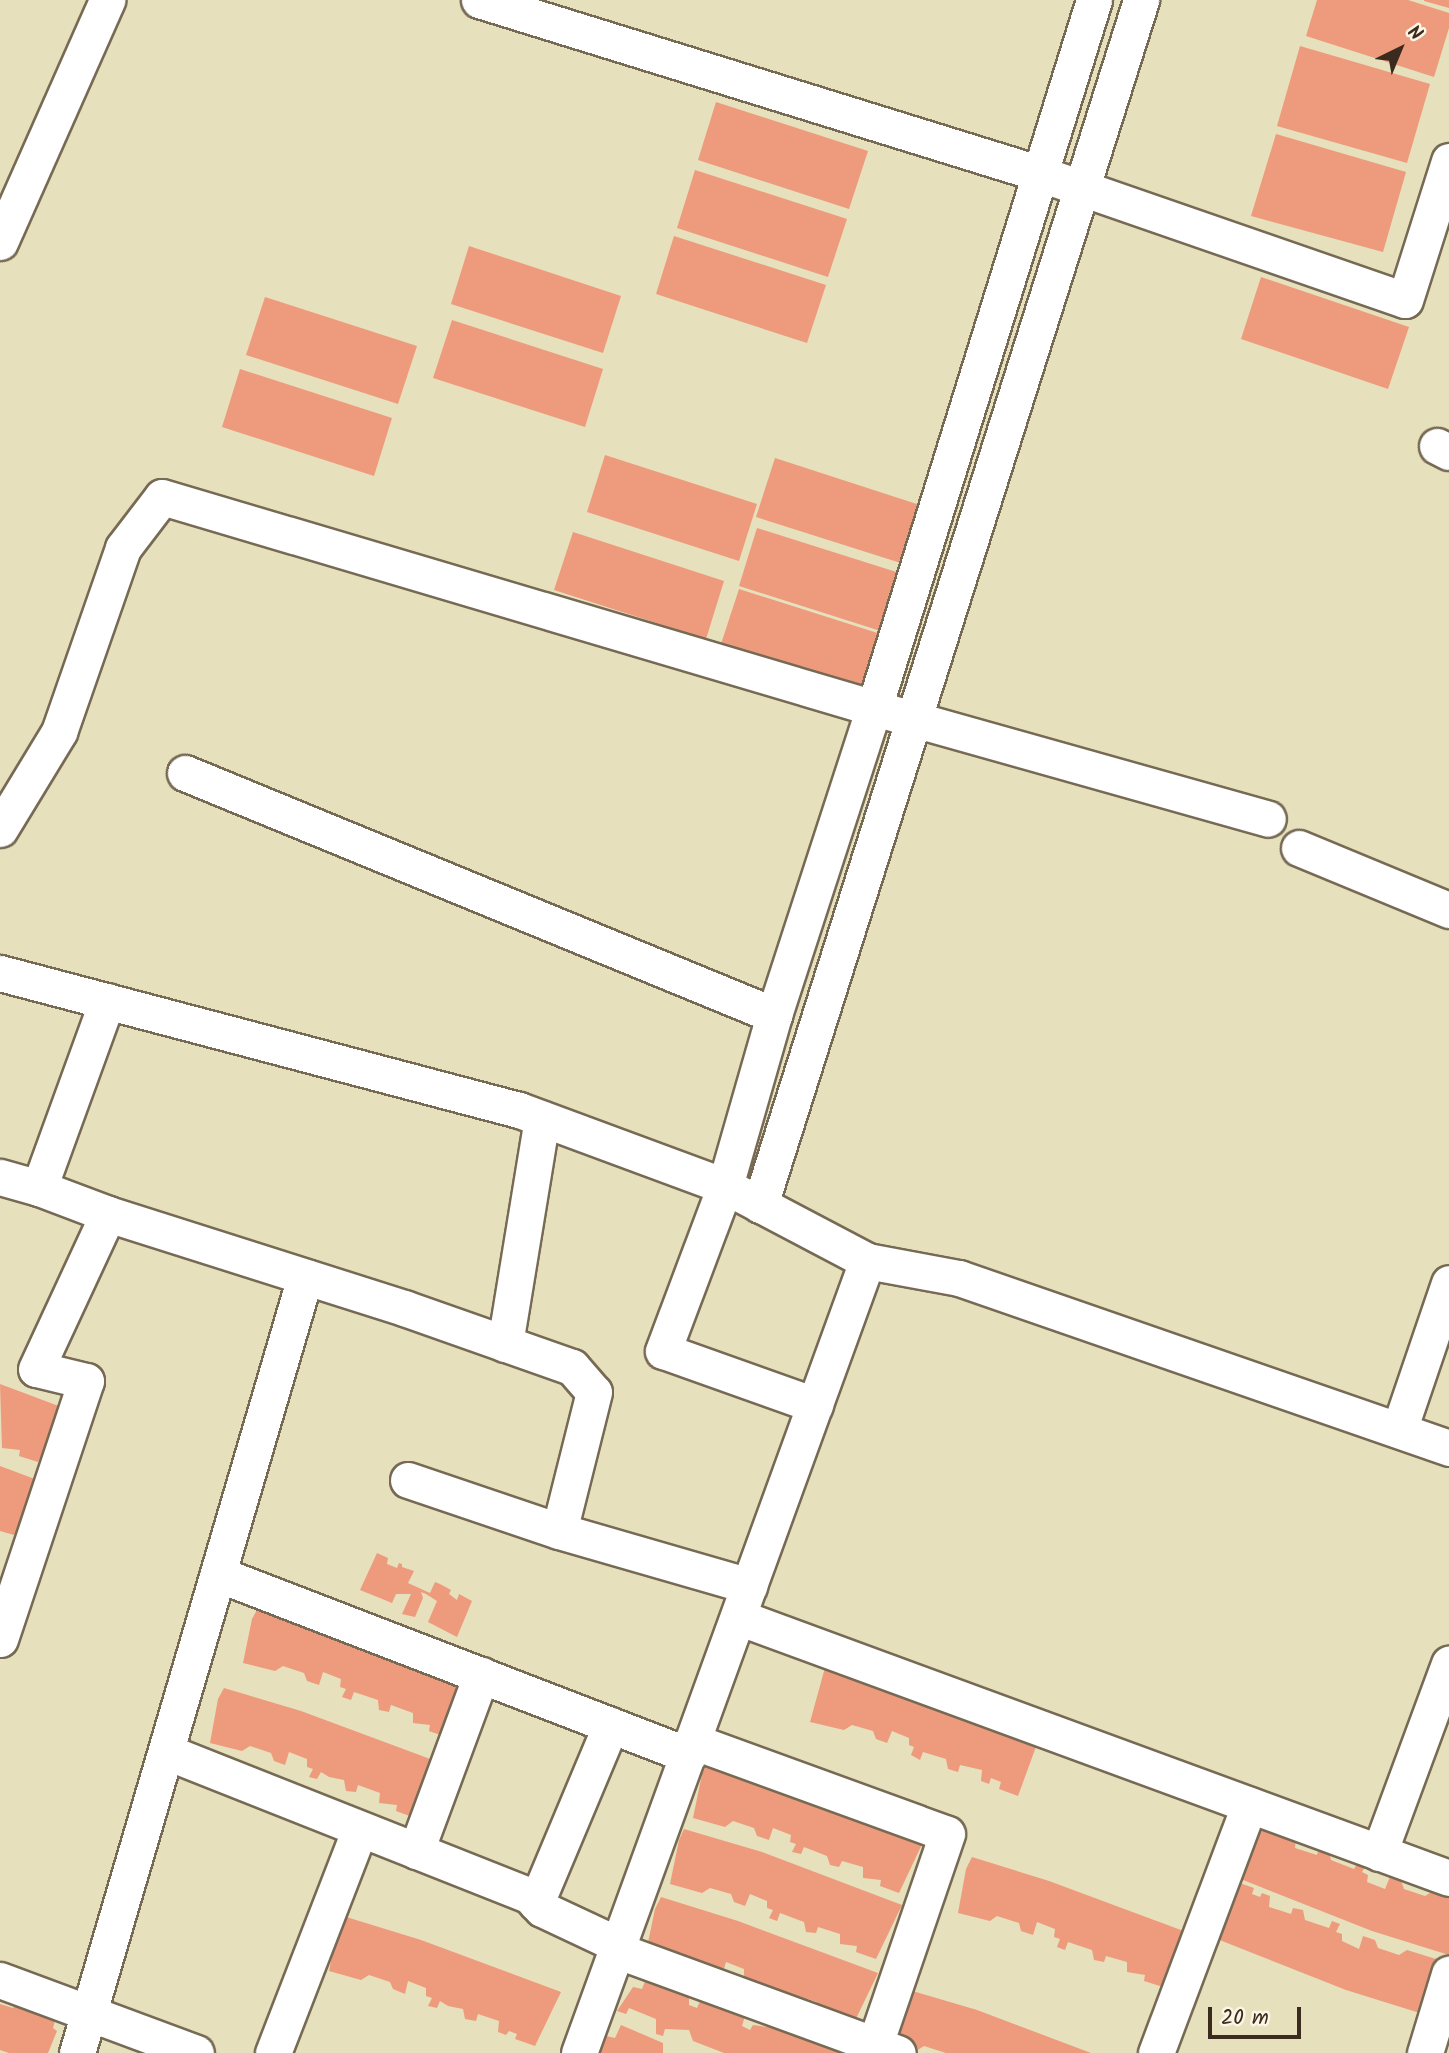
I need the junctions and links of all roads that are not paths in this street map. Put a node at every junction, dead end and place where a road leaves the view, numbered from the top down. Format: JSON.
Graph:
{"nodes":[{"id":1,"x":107,"y":0,"type":"edge"},
{"id":2,"x":479,"y":0,"type":"edge"},
{"id":3,"x":1094,"y":0,"type":"edge"},
{"id":4,"x":1141,"y":0,"type":"edge"},
{"id":5,"x":1449,"y":161,"type":"edge"},
{"id":6,"x":1038,"y":173,"type":"junction"},
{"id":7,"x":1080,"y":188,"type":"junction"},
{"id":8,"x":0,"y":242,"type":"edge"},
{"id":9,"x":874,"y":708,"type":"junction"},
{"id":10,"x":914,"y":719,"type":"junction"},
{"id":11,"x":185,"y":773,"type":"dead end"},
{"id":12,"x":1268,"y":819,"type":"dead end"},
{"id":13,"x":0,"y":829,"type":"edge"},
{"id":14,"x":1299,"y":848,"type":"dead end"},
{"id":15,"x":1449,"y":910,"type":"edge"},
{"id":16,"x":0,"y":973,"type":"edge"},
{"id":17,"x":107,"y":1001,"type":"junction"},
{"id":18,"x":774,"y":1015,"type":"junction"},
{"id":19,"x":542,"y":1119,"type":"junction"},
{"id":20,"x":0,"y":1177,"type":"edge"},
{"id":21,"x":725,"y":1186,"type":"junction"},
{"id":22,"x":39,"y":1188,"type":"junction"},
{"id":23,"x":760,"y":1205,"type":"junction"},
{"id":24,"x":108,"y":1214,"type":"junction"},
{"id":25,"x":867,"y":1261,"type":"junction"},
{"id":26,"x":305,"y":1277,"type":"junction"},
{"id":27,"x":1449,"y":1283,"type":"edge"},
{"id":28,"x":505,"y":1344,"type":"junction"},
{"id":29,"x":815,"y":1405,"type":"junction"},
{"id":30,"x":1399,"y":1430,"type":"junction"},
{"id":31,"x":1449,"y":1448,"type":"edge"},
{"id":32,"x":408,"y":1480,"type":"dead end"},
{"id":33,"x":559,"y":1531,"type":"junction"},
{"id":34,"x":218,"y":1574,"type":"junction"},
{"id":35,"x":743,"y":1601,"type":"junction"},
{"id":36,"x":0,"y":1639,"type":"edge"},
{"id":37,"x":1449,"y":1664,"type":"edge"},
{"id":38,"x":481,"y":1675,"type":"junction"},
{"id":39,"x":611,"y":1725,"type":"junction"},
{"id":40,"x":690,"y":1748,"type":"junction"},
{"id":41,"x":167,"y":1752,"type":"junction"},
{"id":42,"x":1249,"y":1805,"type":"junction"},
{"id":43,"x":360,"y":1829,"type":"junction"},
{"id":44,"x":416,"y":1851,"type":"junction"},
{"id":45,"x":1379,"y":1853,"type":"junction"},
{"id":46,"x":1449,"y":1878,"type":"edge"},
{"id":47,"x":536,"y":1903,"type":"junction"},
{"id":48,"x":618,"y":1947,"type":"junction"},
{"id":49,"x":1449,"y":1974,"type":"edge"},
{"id":50,"x":0,"y":1980,"type":"edge"},
{"id":51,"x":90,"y":2013,"type":"junction"},
{"id":52,"x":886,"y":2048,"type":"edge"},
{"id":53,"x":77,"y":2053,"type":"edge"},
{"id":54,"x":196,"y":2053,"type":"edge"},
{"id":55,"x":273,"y":2053,"type":"edge"},
{"id":56,"x":579,"y":2053,"type":"edge"},
{"id":57,"x":1156,"y":2053,"type":"edge"},
{"id":58,"x":1425,"y":2053,"type":"edge"}],
"edges":[{"from":1,"to":8,"type":"street"},
{"from":2,"to":6,"type":"street"},
{"from":3,"to":6,"type":"street"},
{"from":4,"to":7,"type":"street"},
{"from":5,"to":7,"type":"street"},
{"from":6,"to":7,"type":"street"},
{"from":6,"to":9,"type":"street"},
{"from":7,"to":10,"type":"street"},
{"from":9,"to":10,"type":"street"},
{"from":9,"to":13,"type":"street"},
{"from":9,"to":18,"type":"street"},
{"from":10,"to":12,"type":"street"},
{"from":10,"to":23,"type":"street"},
{"from":11,"to":18,"type":"street"},
{"from":14,"to":15,"type":"street"},
{"from":16,"to":17,"type":"street"},
{"from":17,"to":19,"type":"street"},
{"from":17,"to":22,"type":"street"},
{"from":18,"to":21,"type":"street"},
{"from":19,"to":21,"type":"street"},
{"from":19,"to":28,"type":"street"},
{"from":20,"to":22,"type":"street"},
{"from":21,"to":23,"type":"street"},
{"from":21,"to":29,"type":"street"},
{"from":22,"to":24,"type":"street"},
{"from":23,"to":25,"type":"street"},
{"from":24,"to":26,"type":"street"},
{"from":24,"to":36,"type":"street"},
{"from":25,"to":29,"type":"street"},
{"from":25,"to":30,"type":"street"},
{"from":26,"to":28,"type":"street"},
{"from":26,"to":34,"type":"street"},
{"from":27,"to":30,"type":"street"},
{"from":28,"to":33,"type":"street"},
{"from":29,"to":35,"type":"street"},
{"from":30,"to":31,"type":"street"},
{"from":32,"to":33,"type":"street"},
{"from":33,"to":35,"type":"street"},
{"from":34,"to":38,"type":"street"},
{"from":34,"to":41,"type":"street"},
{"from":35,"to":40,"type":"street"},
{"from":35,"to":42,"type":"street"},
{"from":37,"to":45,"type":"street"},
{"from":38,"to":39,"type":"street"},
{"from":38,"to":44,"type":"street"},
{"from":39,"to":40,"type":"street"},
{"from":39,"to":47,"type":"street"},
{"from":40,"to":48,"type":"street"},
{"from":40,"to":52,"type":"street"},
{"from":41,"to":43,"type":"street"},
{"from":41,"to":51,"type":"street"},
{"from":42,"to":45,"type":"street"},
{"from":42,"to":57,"type":"street"},
{"from":43,"to":44,"type":"street"},
{"from":43,"to":55,"type":"street"},
{"from":44,"to":47,"type":"street"},
{"from":45,"to":46,"type":"street"},
{"from":47,"to":48,"type":"street"},
{"from":48,"to":52,"type":"street"},
{"from":48,"to":56,"type":"street"},
{"from":49,"to":58,"type":"street"},
{"from":50,"to":51,"type":"street"},
{"from":51,"to":53,"type":"street"},
{"from":51,"to":54,"type":"street"}]}
